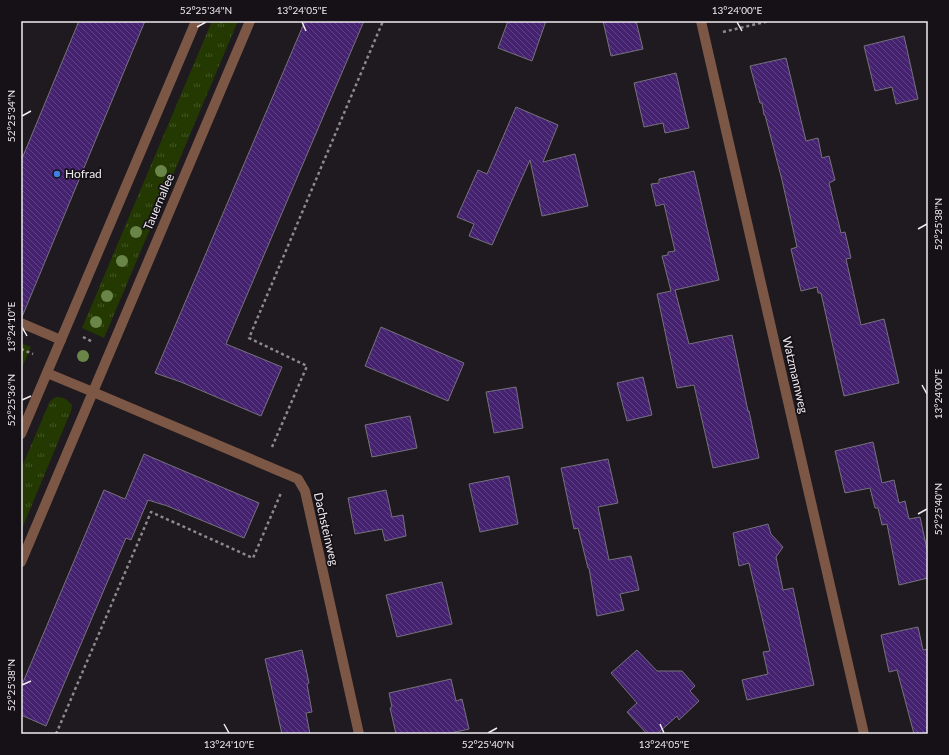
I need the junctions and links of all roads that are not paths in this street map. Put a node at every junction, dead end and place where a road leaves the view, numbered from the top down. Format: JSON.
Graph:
{"nodes":[{"id":1,"x":196,"y":21,"type":"edge"},
{"id":2,"x":250,"y":21,"type":"edge"},
{"id":3,"x":701,"y":21,"type":"edge"},
{"id":4,"x":21,"y":323,"type":"edge"},
{"id":5,"x":61,"y":340,"type":"junction"},
{"id":6,"x":47,"y":373,"type":"junction"},
{"id":7,"x":93,"y":392,"type":"junction"},
{"id":8,"x":21,"y":434,"type":"edge"},
{"id":9,"x":21,"y":562,"type":"edge"},
{"id":10,"x":360,"y":734,"type":"edge"},
{"id":11,"x":864,"y":734,"type":"edge"}],
"edges":[{"from":1,"to":5,"type":"street"},
{"from":2,"to":7,"type":"street","name":"Tauernallee"},
{"from":3,"to":11,"type":"street","name":"Watzmannweg"},
{"from":4,"to":5,"type":"street"},
{"from":5,"to":6,"type":"street"},
{"from":6,"to":7,"type":"street"},
{"from":6,"to":8,"type":"street"},
{"from":7,"to":9,"type":"street","name":"Tauernallee"},
{"from":7,"to":10,"type":"street","name":"Dachsteinweg"}]}
